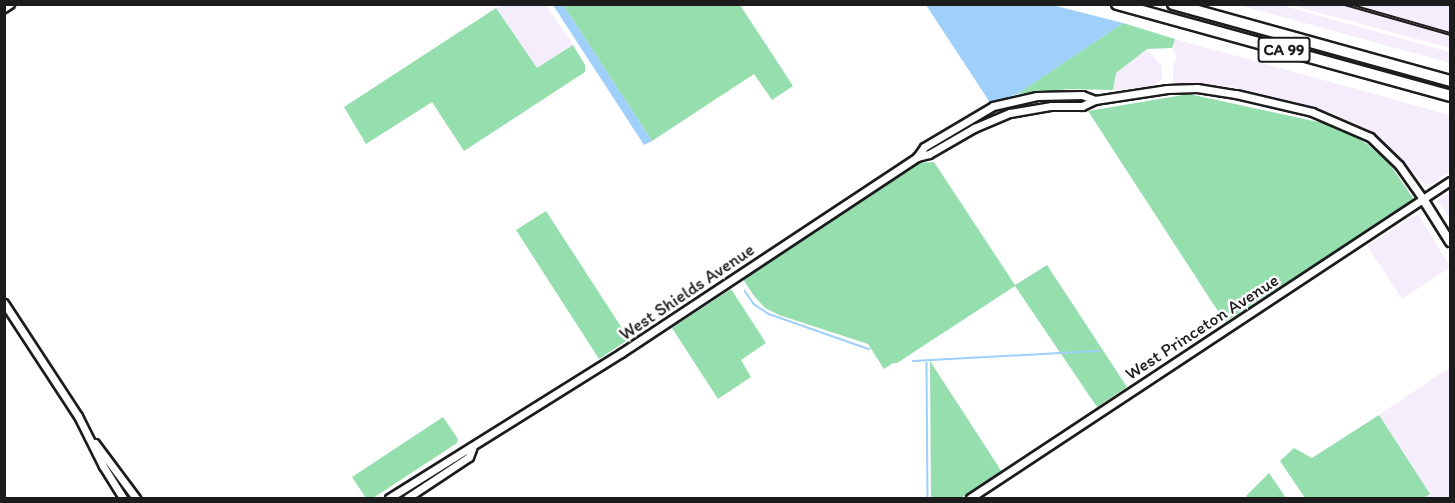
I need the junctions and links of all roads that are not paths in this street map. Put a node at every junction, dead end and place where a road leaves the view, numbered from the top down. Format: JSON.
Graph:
{"nodes":[{"id":1,"x":10,"y":4,"type":"edge"},
{"id":2,"x":1117,"y":4,"type":"edge"},
{"id":3,"x":1173,"y":4,"type":"edge"},
{"id":4,"x":4,"y":8,"type":"edge"},
{"id":5,"x":1450,"y":81,"type":"edge"},
{"id":6,"x":1450,"y":96,"type":"edge"},
{"id":7,"x":1095,"y":100,"type":"junction"},
{"id":8,"x":917,"y":157,"type":"junction"},
{"id":9,"x":1450,"y":181,"type":"edge"},
{"id":10,"x":1423,"y":199,"type":"junction"},
{"id":11,"x":1450,"y":242,"type":"edge"},
{"id":12,"x":4,"y":303,"type":"edge"},
{"id":13,"x":90,"y":437,"type":"junction"},
{"id":14,"x":472,"y":449,"type":"junction"},
{"id":15,"x":123,"y":498,"type":"edge"},
{"id":16,"x":136,"y":498,"type":"edge"},
{"id":17,"x":389,"y":498,"type":"edge"},
{"id":18,"x":407,"y":498,"type":"edge"},
{"id":19,"x":970,"y":498,"type":"edge"}],
"edges":[{"from":1,"to":4,"type":"street"},
{"from":2,"to":6,"type":"highway","number":"CA 99"},
{"from":3,"to":5,"type":"highway","number":"CA 99"},
{"from":7,"to":8,"type":"street","name":"West Shields Avenue"},
{"from":7,"to":8,"type":"street","name":"West Shields Avenue"},
{"from":7,"to":10,"type":"street","name":"West Shields Avenue"},
{"from":8,"to":14,"type":"street","name":"West Shields Avenue"},
{"from":9,"to":10,"type":"street","name":"West Princeton Avenue"},
{"from":10,"to":11,"type":"main road"},
{"from":10,"to":19,"type":"street","name":"West Princeton Avenue"},
{"from":12,"to":13,"type":"street"},
{"from":13,"to":15,"type":"street"},
{"from":13,"to":16,"type":"street"},
{"from":14,"to":17,"type":"street","name":"West Shields Avenue"},
{"from":14,"to":18,"type":"street","name":"West Shields Avenue"}]}
